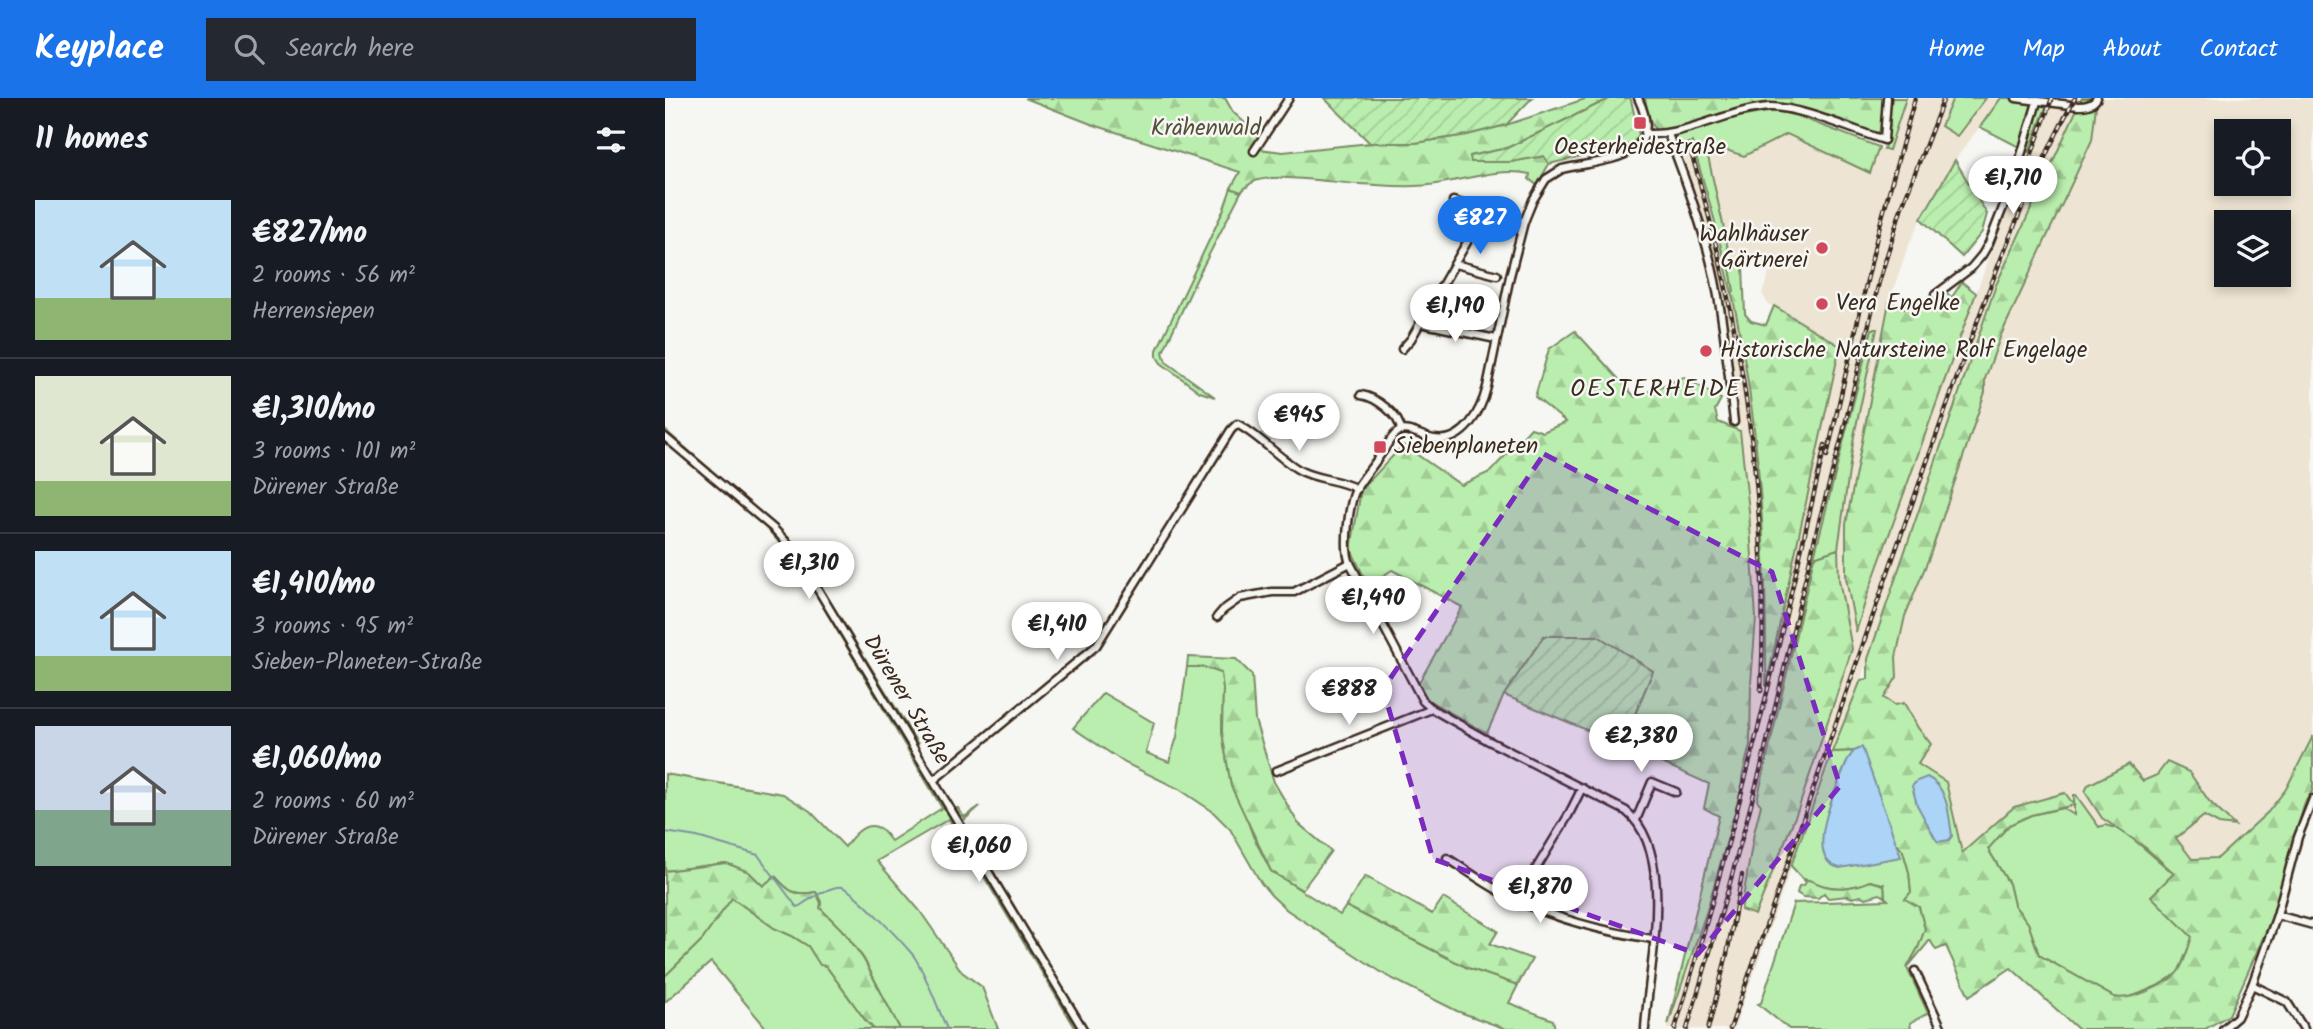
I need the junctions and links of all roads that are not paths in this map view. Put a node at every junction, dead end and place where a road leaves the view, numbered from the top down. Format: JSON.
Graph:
{"nodes":[{"id":1,"x":1289,"y":98,"type":"edge"},
{"id":2,"x":1638,"y":98,"type":"edge"},
{"id":3,"x":1887,"y":98,"type":"edge"},
{"id":4,"x":2016,"y":98,"type":"edge"},
{"id":5,"x":2098,"y":98,"type":"edge"},
{"id":6,"x":2037,"y":102,"type":"junction"},
{"id":7,"x":1646,"y":134,"type":"junction"},
{"id":8,"x":1668,"y":134,"type":"junction"},
{"id":9,"x":1254,"y":151,"type":"dead end"},
{"id":10,"x":1453,"y":201,"type":"dead end"},
{"id":11,"x":1485,"y":211,"type":"junction"},
{"id":12,"x":1524,"y":222,"type":"junction"},
{"id":13,"x":1455,"y":264,"type":"junction"},
{"id":14,"x":1510,"y":276,"type":"junction"},
{"id":15,"x":1438,"y":292,"type":"junction"},
{"id":16,"x":1935,"y":295,"type":"dead end"},
{"id":17,"x":1493,"y":305,"type":"dead end"},
{"id":18,"x":1420,"y":323,"type":"junction"},
{"id":19,"x":1496,"y":339,"type":"junction"},
{"id":20,"x":1402,"y":349,"type":"dead end"},
{"id":21,"x":1361,"y":396,"type":"dead end"},
{"id":22,"x":1734,"y":422,"type":"dead end"},
{"id":23,"x":1401,"y":431,"type":"junction"},
{"id":24,"x":665,"y":437,"type":"edge"},
{"id":25,"x":1357,"y":489,"type":"junction"},
{"id":26,"x":1350,"y":563,"type":"junction"},
{"id":27,"x":1217,"y":617,"type":"dead end"},
{"id":28,"x":1432,"y":709,"type":"junction"},
{"id":29,"x":1276,"y":771,"type":"dead end"},
{"id":30,"x":934,"y":780,"type":"junction"},
{"id":31,"x":1582,"y":788,"type":"junction"},
{"id":32,"x":1676,"y":792,"type":"dead end"},
{"id":33,"x":2313,"y":799,"type":"edge"},
{"id":34,"x":1636,"y":820,"type":"junction"},
{"id":35,"x":1447,"y":858,"type":"dead end"},
{"id":36,"x":1517,"y":900,"type":"junction"},
{"id":37,"x":2277,"y":915,"type":"junction"},
{"id":38,"x":2313,"y":925,"type":"edge"},
{"id":39,"x":1653,"y":939,"type":"junction"},
{"id":40,"x":1915,"y":971,"type":"dead end"},
{"id":41,"x":2252,"y":985,"type":"junction"},
{"id":42,"x":1083,"y":1029,"type":"edge"},
{"id":43,"x":1645,"y":1029,"type":"edge"},
{"id":44,"x":1942,"y":1029,"type":"edge"},
{"id":45,"x":2223,"y":1029,"type":"edge"},
{"id":46,"x":2304,"y":1029,"type":"edge"}],
"edges":[{"from":1,"to":9,"type":"street"},
{"from":2,"to":7,"type":"street"},
{"from":3,"to":8,"type":"street"},
{"from":4,"to":6,"type":"street"},
{"from":5,"to":6,"type":"street"},
{"from":6,"to":16,"type":"street"},
{"from":7,"to":8,"type":"street"},
{"from":7,"to":12,"type":"street"},
{"from":8,"to":22,"type":"street"},
{"from":10,"to":11,"type":"street"},
{"from":11,"to":12,"type":"street"},
{"from":11,"to":13,"type":"street"},
{"from":12,"to":14,"type":"street"},
{"from":13,"to":14,"type":"street"},
{"from":13,"to":15,"type":"street"},
{"from":14,"to":19,"type":"street"},
{"from":15,"to":17,"type":"street"},
{"from":15,"to":18,"type":"street"},
{"from":18,"to":19,"type":"street"},
{"from":18,"to":20,"type":"street"},
{"from":19,"to":23,"type":"street"},
{"from":21,"to":23,"type":"street"},
{"from":23,"to":25,"type":"street"},
{"from":24,"to":30,"type":"street","name":"Dürener Straße"},
{"from":25,"to":26,"type":"street"},
{"from":25,"to":30,"type":"street"},
{"from":26,"to":27,"type":"street"},
{"from":26,"to":28,"type":"street"},
{"from":28,"to":29,"type":"street"},
{"from":28,"to":31,"type":"street"},
{"from":30,"to":42,"type":"street","name":"Dürener Straße"},
{"from":31,"to":34,"type":"street"},
{"from":31,"to":36,"type":"street"},
{"from":32,"to":34,"type":"street"},
{"from":33,"to":37,"type":"street"},
{"from":34,"to":39,"type":"street"},
{"from":35,"to":36,"type":"street"},
{"from":36,"to":39,"type":"street"},
{"from":37,"to":38,"type":"street"},
{"from":37,"to":41,"type":"street"},
{"from":39,"to":43,"type":"street"},
{"from":40,"to":44,"type":"street"},
{"from":41,"to":45,"type":"street"},
{"from":41,"to":46,"type":"street"}]}
